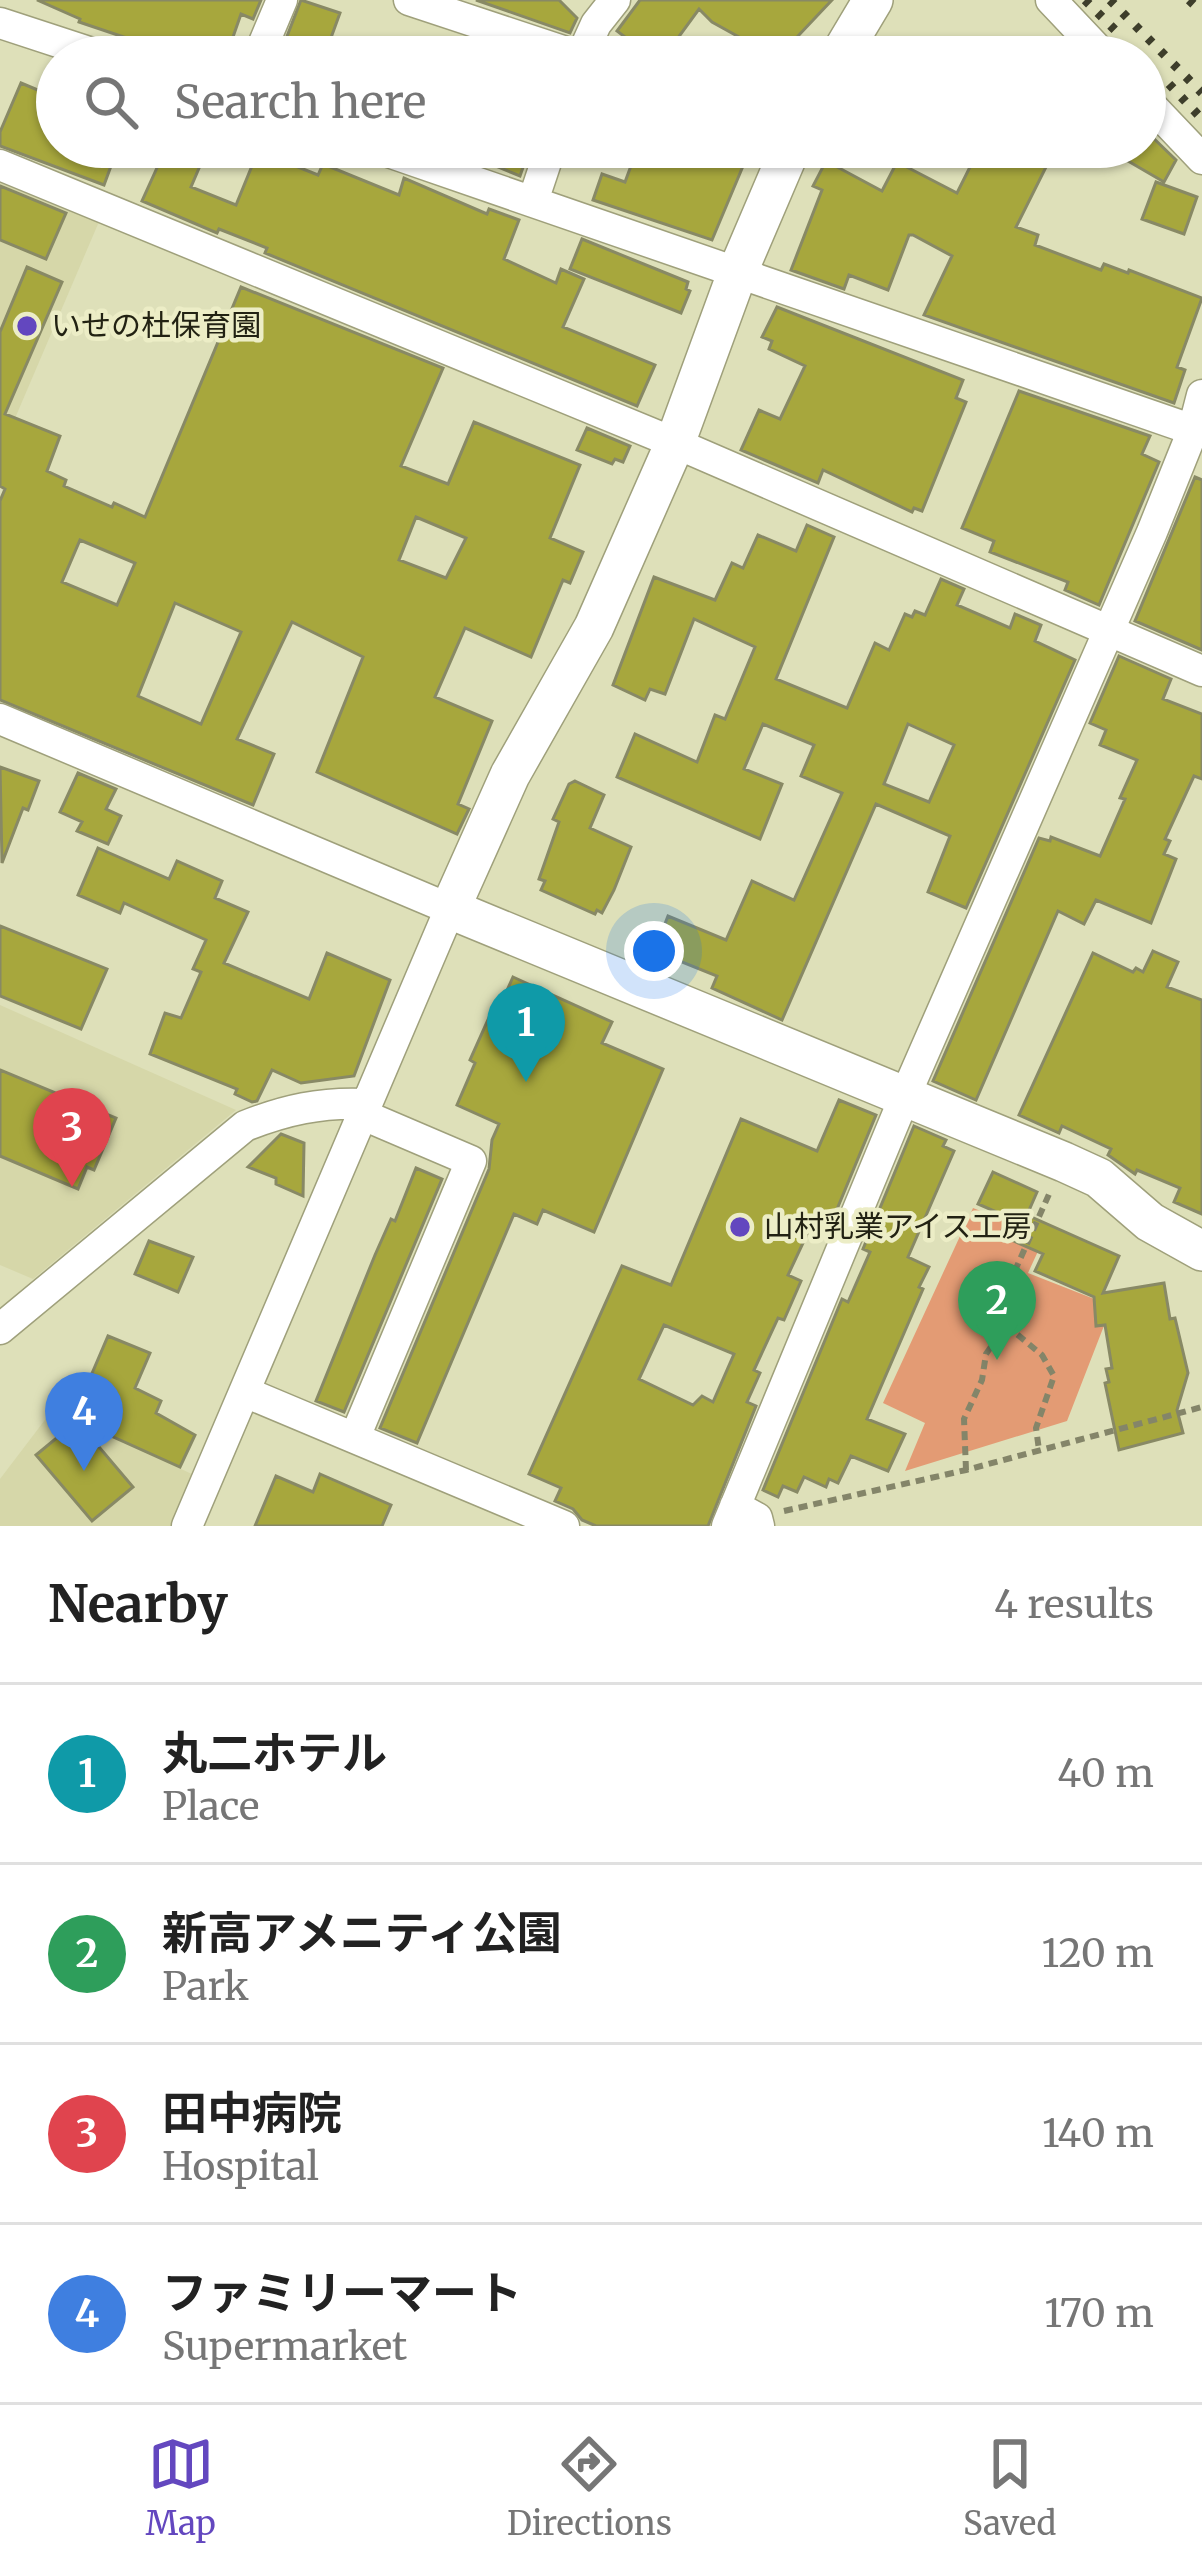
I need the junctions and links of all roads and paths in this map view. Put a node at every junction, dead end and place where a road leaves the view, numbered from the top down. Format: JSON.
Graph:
{"nodes":[{"id":1,"x":282,"y":0,"type":"edge"},
{"id":2,"x":409,"y":0,"type":"edge"},
{"id":3,"x":615,"y":0,"type":"edge"},
{"id":4,"x":873,"y":0,"type":"edge"},
{"id":5,"x":1051,"y":0,"type":"edge"},
{"id":6,"x":0,"y":23,"type":"edge"},
{"id":7,"x":40,"y":36,"type":"edge"},
{"id":8,"x":267,"y":36,"type":"edge"},
{"id":9,"x":518,"y":36,"type":"edge"},
{"id":10,"x":591,"y":36,"type":"edge"},
{"id":11,"x":851,"y":36,"type":"edge"},
{"id":12,"x":1085,"y":36,"type":"edge"},
{"id":13,"x":1166,"y":121,"type":"edge"},
{"id":14,"x":1202,"y":158,"type":"edge"},
{"id":15,"x":0,"y":164,"type":"edge"},
{"id":16,"x":436,"y":168,"type":"edge"},
{"id":17,"x":544,"y":168,"type":"edge"},
{"id":18,"x":782,"y":168,"type":"edge"},
{"id":19,"x":533,"y":201,"type":"junction"},
{"id":20,"x":738,"y":271,"type":"junction"},
{"id":21,"x":1202,"y":395,"type":"edge"},
{"id":22,"x":1197,"y":432,"type":"edge"},
{"id":23,"x":675,"y":442,"type":"junction"},
{"id":24,"x":1107,"y":632,"type":"junction"},
{"id":25,"x":1202,"y":671,"type":"edge"},
{"id":26,"x":0,"y":718,"type":"edge"},
{"id":27,"x":449,"y":909,"type":"junction"},
{"id":28,"x":905,"y":1096,"type":"junction"},
{"id":29,"x":363,"y":1109,"type":"junction"},
{"id":30,"x":1064,"y":1162,"type":"junction"},
{"id":31,"x":1199,"y":1260,"type":"edge"},
{"id":32,"x":1006,"y":1325,"type":"junction"},
{"id":33,"x":0,"y":1329,"type":"edge"},
{"id":34,"x":245,"y":1392,"type":"junction"},
{"id":35,"x":1202,"y":1406,"type":"edge"},
{"id":36,"x":355,"y":1437,"type":"junction"},
{"id":37,"x":1039,"y":1450,"type":"junction"},
{"id":38,"x":966,"y":1470,"type":"junction"},
{"id":39,"x":744,"y":1519,"type":"edge"},
{"id":40,"x":187,"y":1526,"type":"edge"},
{"id":41,"x":564,"y":1526,"type":"edge"}],
"edges":[{"from":1,"to":8,"type":"street"},
{"from":2,"to":9,"type":"street"},
{"from":3,"to":10,"type":"street"},
{"from":4,"to":11,"type":"street"},
{"from":5,"to":12,"type":"street"},
{"from":6,"to":7,"type":"street"},
{"from":13,"to":14,"type":"street"},
{"from":15,"to":23,"type":"street"},
{"from":16,"to":19,"type":"street"},
{"from":17,"to":19,"type":"street"},
{"from":18,"to":20,"type":"street"},
{"from":19,"to":20,"type":"street"},
{"from":20,"to":22,"type":"street"},
{"from":20,"to":23,"type":"street"},
{"from":21,"to":22,"type":"street"},
{"from":22,"to":24,"type":"street"},
{"from":23,"to":24,"type":"street"},
{"from":23,"to":27,"type":"street"},
{"from":24,"to":25,"type":"street"},
{"from":24,"to":28,"type":"street"},
{"from":26,"to":27,"type":"street"},
{"from":27,"to":28,"type":"street"},
{"from":27,"to":29,"type":"street"},
{"from":28,"to":30,"type":"street"},
{"from":28,"to":39,"type":"street"},
{"from":29,"to":33,"type":"street"},
{"from":29,"to":34,"type":"street"},
{"from":29,"to":36,"type":"street"},
{"from":30,"to":31,"type":"street"},
{"from":30,"to":32,"type":"path"},
{"from":32,"to":37,"type":"path"},
{"from":32,"to":38,"type":"path"},
{"from":34,"to":36,"type":"street"},
{"from":34,"to":40,"type":"street"},
{"from":35,"to":37,"type":"path"},
{"from":36,"to":41,"type":"street"},
{"from":37,"to":38,"type":"path"},
{"from":38,"to":39,"type":"path"}]}
